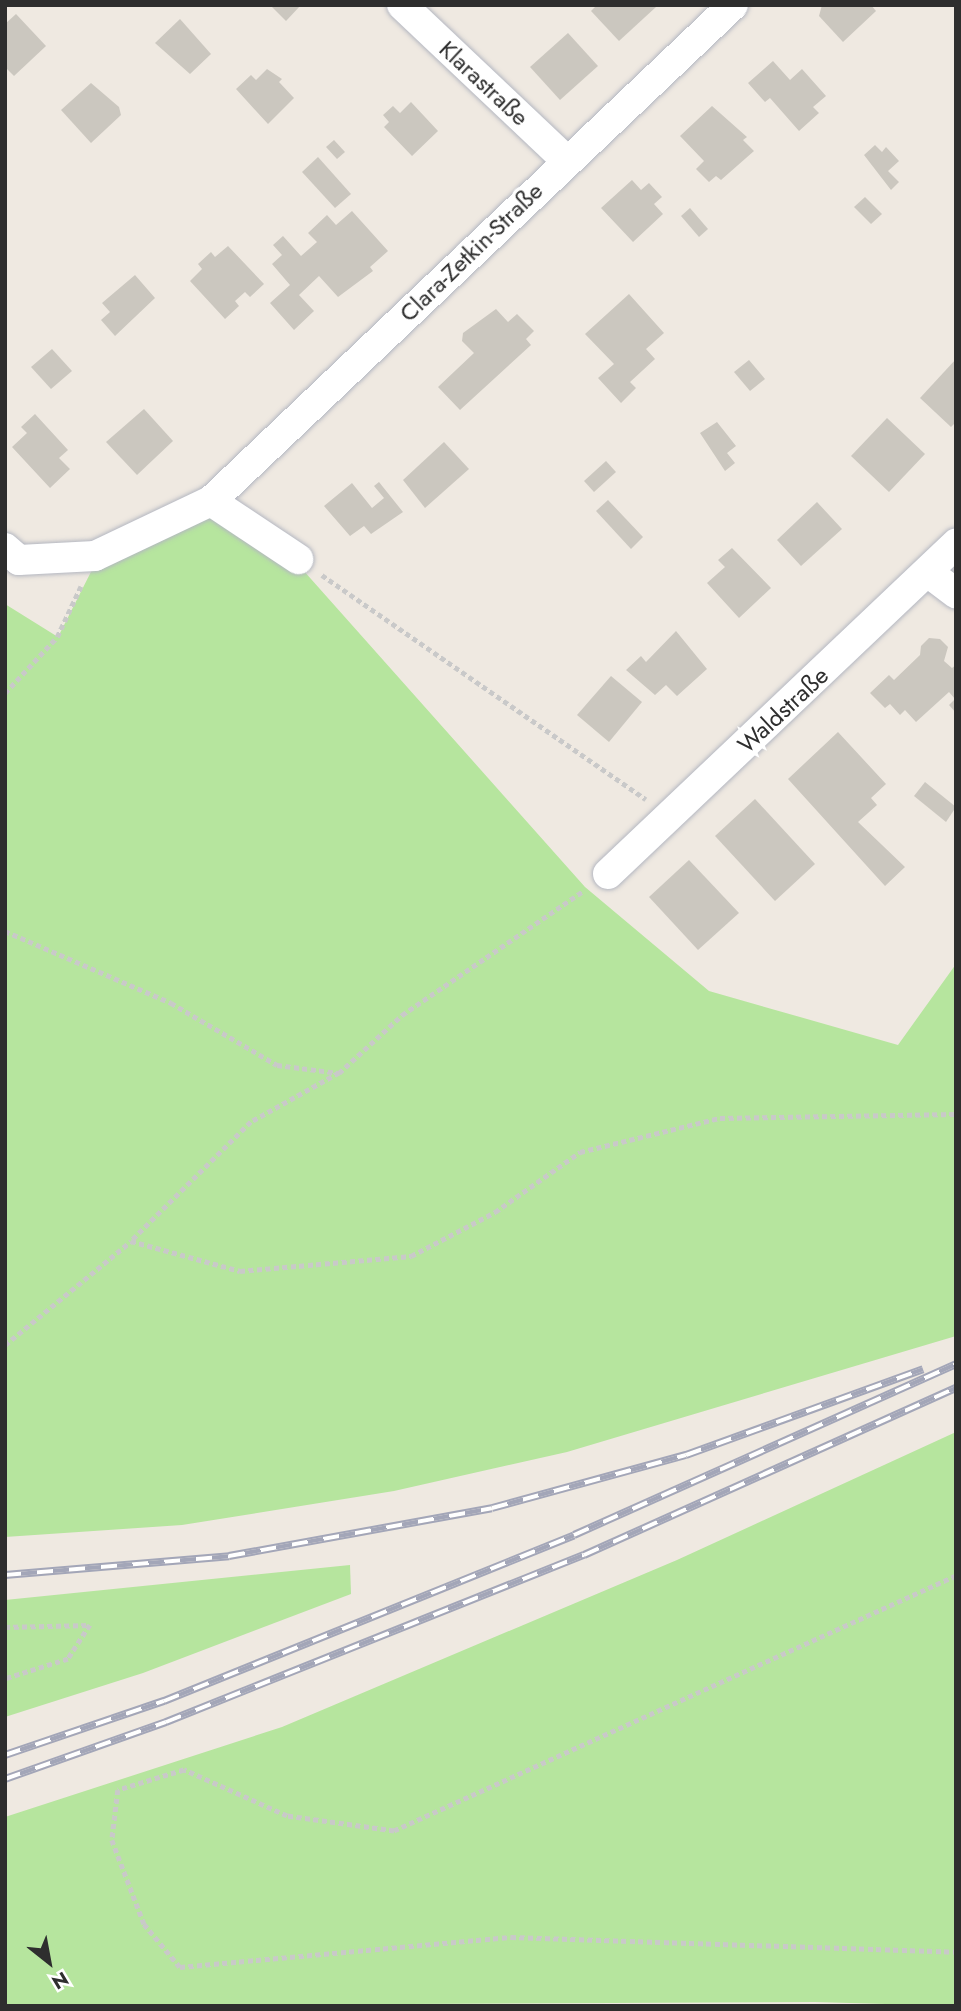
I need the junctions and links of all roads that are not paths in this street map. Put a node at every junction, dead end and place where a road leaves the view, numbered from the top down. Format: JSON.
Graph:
{"nodes":[{"id":1,"x":402,"y":5,"type":"edge"},
{"id":2,"x":733,"y":5,"type":"edge"},
{"id":3,"x":566,"y":160,"type":"junction"},
{"id":4,"x":211,"y":501,"type":"junction"},
{"id":5,"x":956,"y":544,"type":"edge"},
{"id":6,"x":5,"y":548,"type":"edge"},
{"id":7,"x":298,"y":559,"type":"road end"},
{"id":8,"x":929,"y":573,"type":"junction"},
{"id":9,"x":956,"y":593,"type":"edge"},
{"id":10,"x":608,"y":874,"type":"road end"}],
"edges":[{"from":1,"to":3,"type":"street","name":"Klarastraße"},
{"from":2,"to":3,"type":"street","name":"Clara-Zetkin-Straße"},
{"from":3,"to":4,"type":"street","name":"Clara-Zetkin-Straße"},
{"from":4,"to":6,"type":"street","name":"Clara-Zetkin-Straße"},
{"from":4,"to":7,"type":"street"},
{"from":5,"to":8,"type":"street","name":"Waldstraße"},
{"from":8,"to":9,"type":"street"},
{"from":8,"to":10,"type":"street","name":"Waldstraße"}]}
